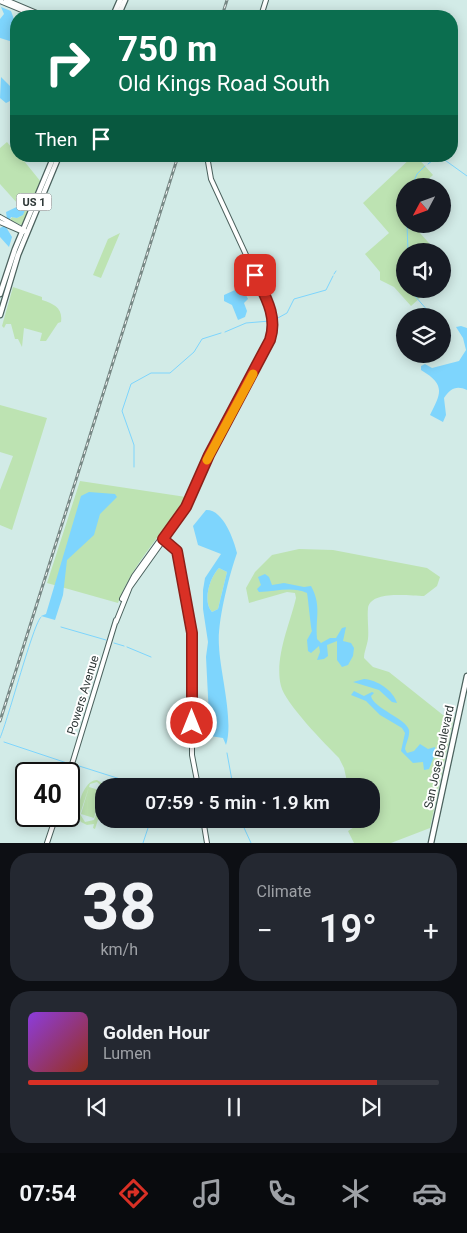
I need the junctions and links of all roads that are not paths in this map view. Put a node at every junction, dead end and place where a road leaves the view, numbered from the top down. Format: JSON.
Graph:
{"nodes":[{"id":1,"x":6,"y":0,"type":"edge"},
{"id":2,"x":0,"y":1,"type":"edge"},
{"id":3,"x":16,"y":4,"type":"edge"},
{"id":4,"x":30,"y":10,"type":"edge"},
{"id":5,"x":52,"y":162,"type":"edge"},
{"id":6,"x":56,"y":162,"type":"edge"},
{"id":7,"x":208,"y":162,"type":"edge"},
{"id":8,"x":46,"y":181,"type":"junction"},
{"id":9,"x":0,"y":218,"type":"edge"},
{"id":10,"x":3,"y":222,"type":"edge"},
{"id":11,"x":24,"y":230,"type":"junction"},
{"id":12,"x":7,"y":279,"type":"junction"},
{"id":13,"x":0,"y":294,"type":"edge"},
{"id":14,"x":0,"y":315,"type":"edge"},
{"id":15,"x":162,"y":538,"type":"junction"},
{"id":16,"x":467,"y":676,"type":"edge"},
{"id":17,"x":73,"y":762,"type":"edge"},
{"id":18,"x":196,"y":778,"type":"edge"},
{"id":19,"x":52,"y":827,"type":"edge"},
{"id":20,"x":204,"y":828,"type":"edge"},
{"id":21,"x":47,"y":843,"type":"edge"},
{"id":22,"x":207,"y":843,"type":"edge"},
{"id":23,"x":431,"y":843,"type":"edge"}],
"edges":[{"from":1,"to":3,"type":"street"},
{"from":2,"to":3,"type":"street"},
{"from":3,"to":4,"type":"street"},
{"from":5,"to":8,"type":"main road","number":"US 1"},
{"from":6,"to":8,"type":"main road","number":"US 1"},
{"from":7,"to":15,"type":"street","name":"Powers Avenue"},
{"from":8,"to":11,"type":"main road","number":"US 1"},
{"from":9,"to":10,"type":"street"},
{"from":10,"to":11,"type":"street"},
{"from":11,"to":12,"type":"main road","number":"US 1"},
{"from":12,"to":13,"type":"main road","number":"US 1"},
{"from":12,"to":14,"type":"main road","number":"US 1"},
{"from":15,"to":17,"type":"street","name":"Powers Avenue"},
{"from":15,"to":18,"type":"street"},
{"from":16,"to":23,"type":"main road","name":"San Jose Boulevard"},
{"from":19,"to":21,"type":"street"},
{"from":20,"to":22,"type":"street"}]}
